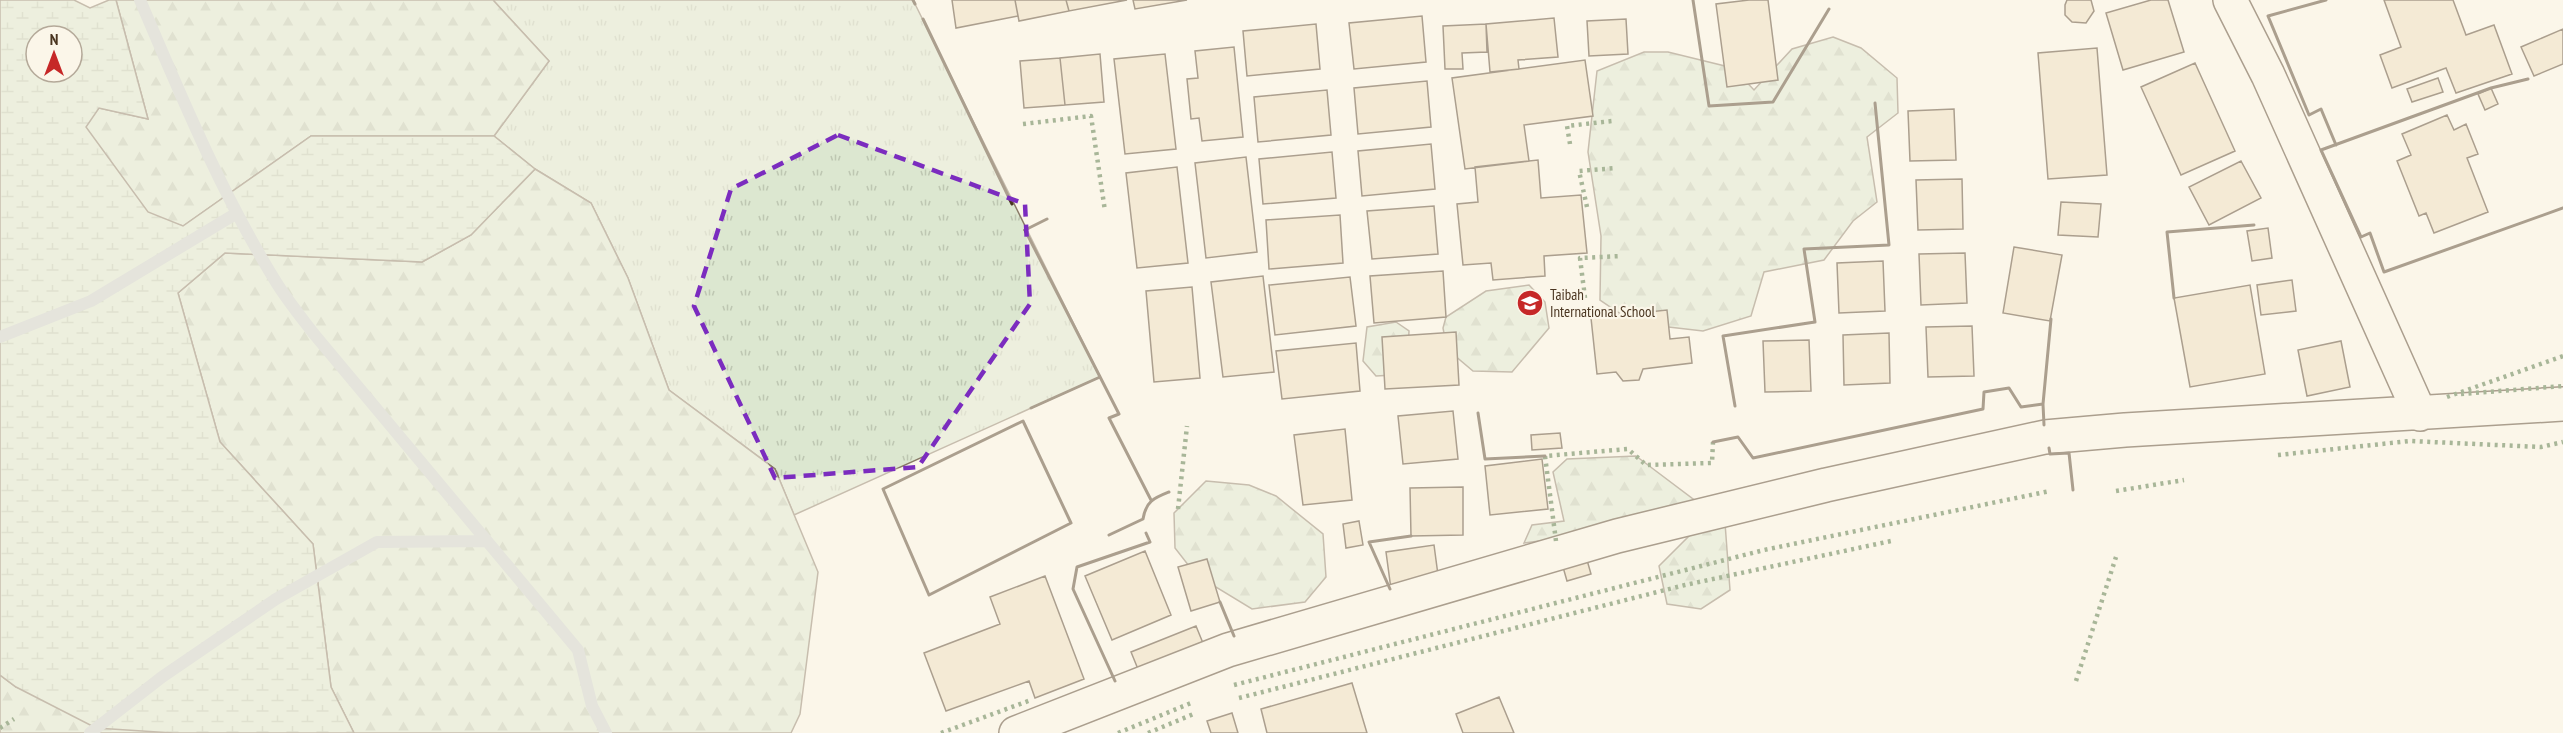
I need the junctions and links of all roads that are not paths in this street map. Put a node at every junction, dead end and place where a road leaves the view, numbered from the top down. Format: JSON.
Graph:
{"nodes":[{"id":1,"x":2230,"y":0,"type":"edge"},
{"id":2,"x":2563,"y":404,"type":"edge"},
{"id":3,"x":2420,"y":414,"type":"junction"},
{"id":4,"x":1016,"y":733,"type":"edge"}],
"edges":[{"from":1,"to":3,"type":"street"},
{"from":2,"to":3,"type":"street"},
{"from":3,"to":4,"type":"street"}]}
